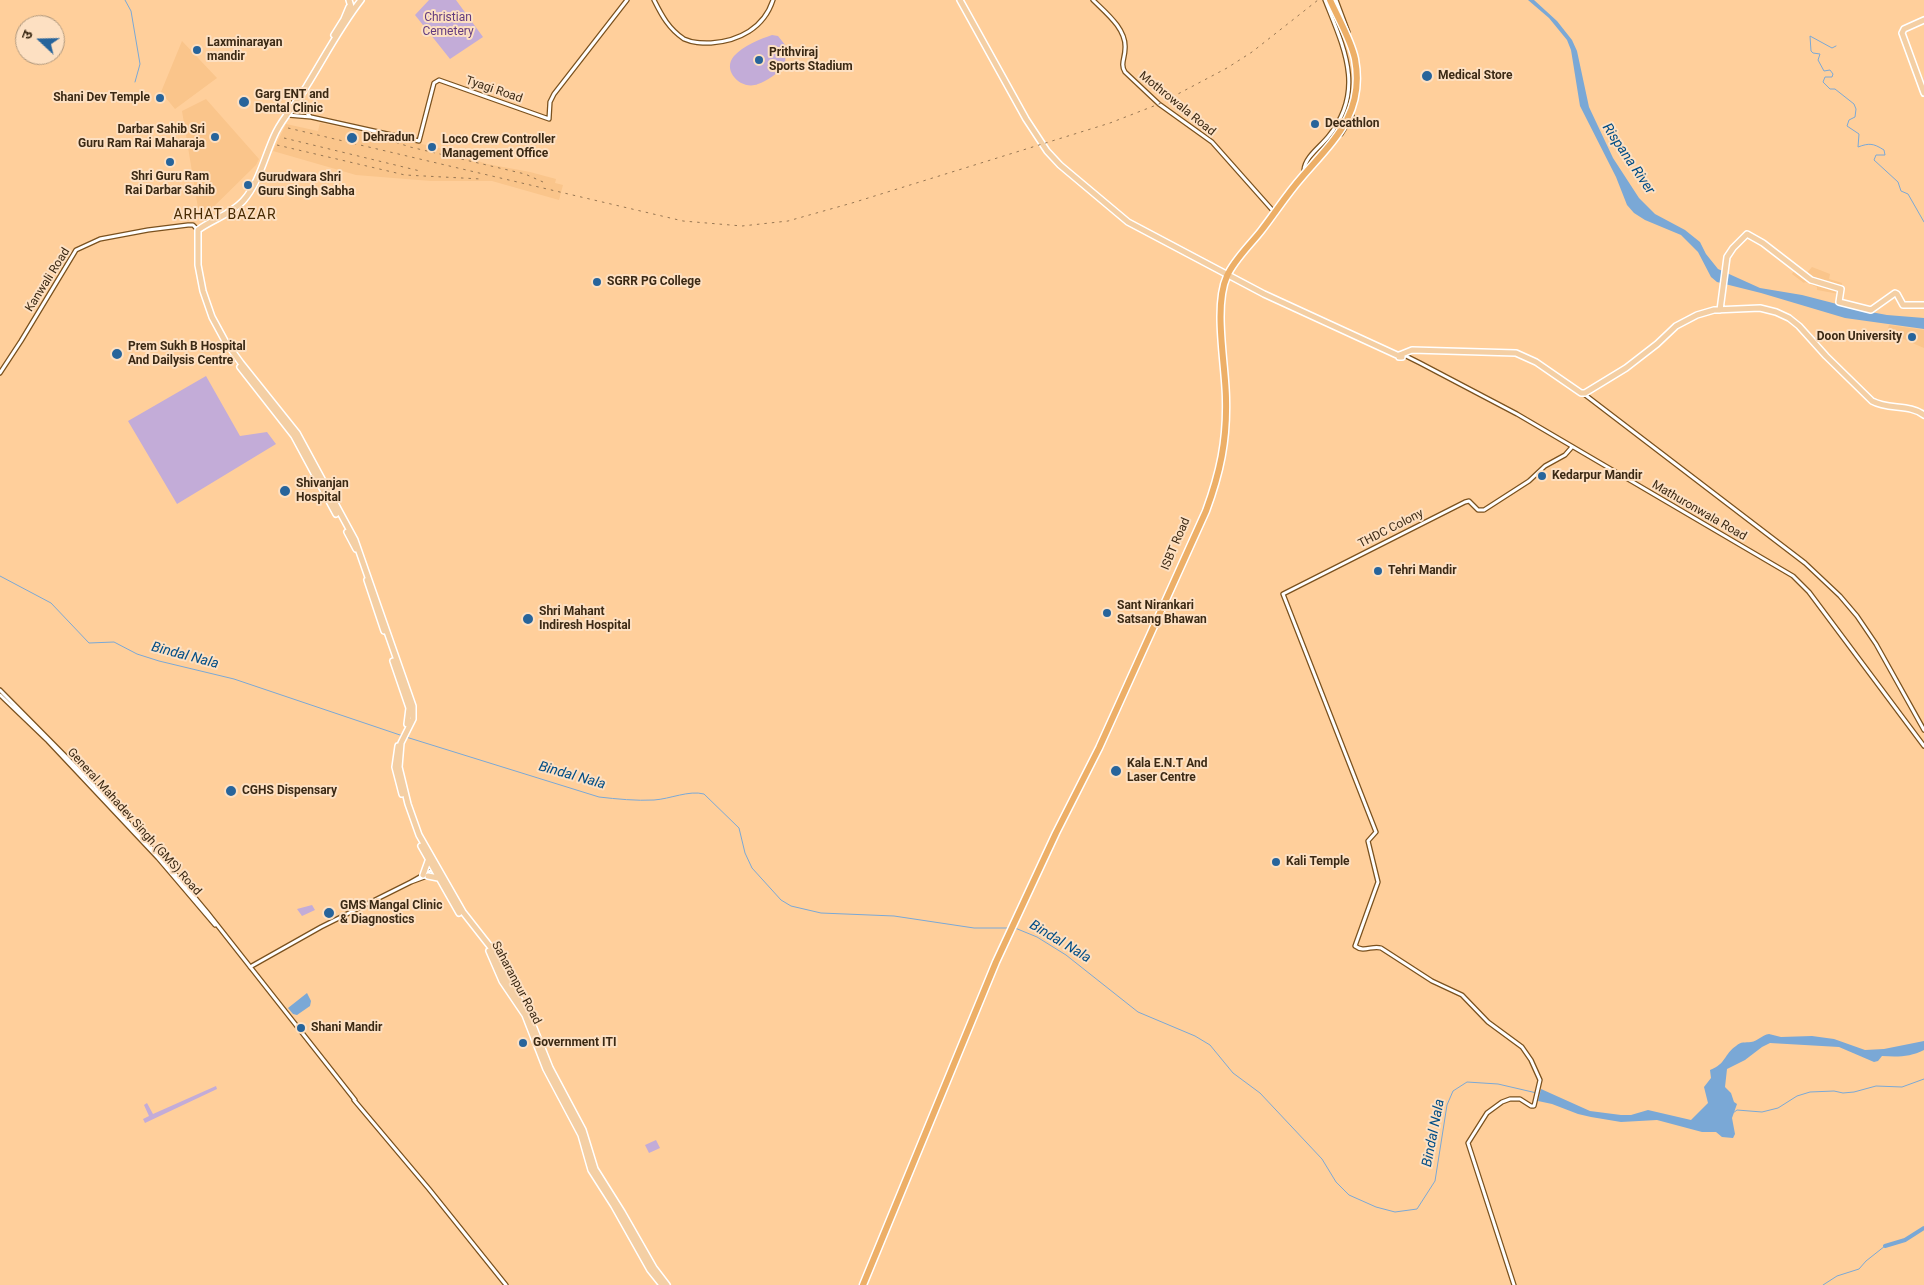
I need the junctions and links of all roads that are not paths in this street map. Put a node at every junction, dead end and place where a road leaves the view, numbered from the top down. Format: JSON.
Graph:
{"nodes":[{"id":1,"x":347,"y":0,"type":"edge"},
{"id":2,"x":357,"y":0,"type":"edge"},
{"id":3,"x":361,"y":0,"type":"edge"},
{"id":4,"x":627,"y":0,"type":"edge"},
{"id":5,"x":654,"y":0,"type":"edge"},
{"id":6,"x":773,"y":0,"type":"edge"},
{"id":7,"x":960,"y":0,"type":"edge"},
{"id":8,"x":1093,"y":0,"type":"edge"},
{"id":9,"x":1328,"y":0,"type":"edge"},
{"id":10,"x":1336,"y":0,"type":"edge"},
{"id":11,"x":350,"y":8,"type":"junction"},
{"id":12,"x":1924,"y":20,"type":"edge"},
{"id":13,"x":1924,"y":93,"type":"edge"},
{"id":14,"x":299,"y":98,"type":"junction"},
{"id":15,"x":294,"y":102,"type":"junction"},
{"id":16,"x":287,"y":115,"type":"junction"},
{"id":17,"x":311,"y":117,"type":"junction"},
{"id":18,"x":263,"y":160,"type":"junction"},
{"id":19,"x":1308,"y":169,"type":"junction"},
{"id":20,"x":1274,"y":212,"type":"junction"},
{"id":21,"x":197,"y":228,"type":"junction"},
{"id":22,"x":1226,"y":275,"type":"junction"},
{"id":23,"x":1924,"y":305,"type":"edge"},
{"id":24,"x":1720,"y":310,"type":"junction"},
{"id":25,"x":1401,"y":355,"type":"junction"},
{"id":26,"x":0,"y":373,"type":"edge"},
{"id":27,"x":1584,"y":394,"type":"junction"},
{"id":28,"x":1924,"y":415,"type":"edge"},
{"id":29,"x":1572,"y":447,"type":"junction"},
{"id":30,"x":0,"y":690,"type":"edge"},
{"id":31,"x":0,"y":694,"type":"edge"},
{"id":32,"x":1924,"y":730,"type":"edge"},
{"id":33,"x":400,"y":740,"type":"junction"},
{"id":34,"x":1924,"y":746,"type":"edge"},
{"id":35,"x":428,"y":861,"type":"junction"},
{"id":36,"x":436,"y":870,"type":"junction"},
{"id":37,"x":426,"y":875,"type":"junction"},
{"id":38,"x":438,"y":878,"type":"junction"},
{"id":39,"x":461,"y":913,"type":"junction"},
{"id":40,"x":249,"y":967,"type":"junction"},
{"id":41,"x":862,"y":1283,"type":"edge"},
{"id":42,"x":506,"y":1285,"type":"edge"},
{"id":43,"x":662,"y":1285,"type":"edge"},
{"id":44,"x":667,"y":1285,"type":"edge"},
{"id":45,"x":1514,"y":1285,"type":"edge"}],
"edges":[{"from":1,"to":11,"type":"main road"},
{"from":2,"to":11,"type":"main road"},
{"from":3,"to":11,"type":"main road"},
{"from":4,"to":17,"type":"street","name":"Tyagi Road"},
{"from":5,"to":6,"type":"street"},
{"from":7,"to":22,"type":"main road"},
{"from":8,"to":20,"type":"street","name":"Mothrowala Road"},
{"from":9,"to":19,"type":"highway"},
{"from":10,"to":19,"type":"street"},
{"from":11,"to":14,"type":"main road"},
{"from":11,"to":15,"type":"main road"},
{"from":12,"to":13,"type":"main road"},
{"from":14,"to":15,"type":"main road"},
{"from":14,"to":17,"type":"street"},
{"from":15,"to":16,"type":"main road"},
{"from":15,"to":17,"type":"street"},
{"from":15,"to":18,"type":"main road"},
{"from":16,"to":17,"type":"street"},
{"from":16,"to":18,"type":"main road"},
{"from":18,"to":21,"type":"main road"},
{"from":19,"to":20,"type":"highway","name":"ISBT Road"},
{"from":19,"to":20,"type":"highway"},
{"from":20,"to":22,"type":"highway","name":"ISBT Road"},
{"from":21,"to":26,"type":"street","name":"Kanwali Road"},
{"from":21,"to":33,"type":"main road"},
{"from":22,"to":25,"type":"main road"},
{"from":22,"to":41,"type":"highway","name":"ISBT Road"},
{"from":23,"to":24,"type":"main road"},
{"from":24,"to":27,"type":"main road"},
{"from":24,"to":28,"type":"main road"},
{"from":25,"to":27,"type":"main road"},
{"from":25,"to":29,"type":"street","name":"Mathuronwala Road"},
{"from":27,"to":32,"type":"street"},
{"from":29,"to":34,"type":"street","name":"Mathuronwala Road"},
{"from":29,"to":45,"type":"street","name":"THDC Colony"},
{"from":30,"to":40,"type":"street"},
{"from":31,"to":40,"type":"street","name":"General Mahadev Singh (GMS) Road"},
{"from":33,"to":35,"type":"main road","name":"Saharanpur Road"},
{"from":33,"to":36,"type":"main road","name":"Saharanpur Road"},
{"from":35,"to":36,"type":"main road","name":"Saharanpur Road"},
{"from":35,"to":37,"type":"main road"},
{"from":36,"to":37,"type":"street"},
{"from":36,"to":38,"type":"main road","name":"Saharanpur Road"},
{"from":36,"to":39,"type":"main road","name":"Saharanpur Road"},
{"from":37,"to":38,"type":"main road"},
{"from":37,"to":40,"type":"street"},
{"from":38,"to":39,"type":"main road","name":"Saharanpur Road"},
{"from":39,"to":43,"type":"main road","name":"Saharanpur Road"},
{"from":39,"to":44,"type":"main road","name":"Saharanpur Road"},
{"from":40,"to":42,"type":"street","name":"General Mahadev Singh (GMS) Road"}]}
